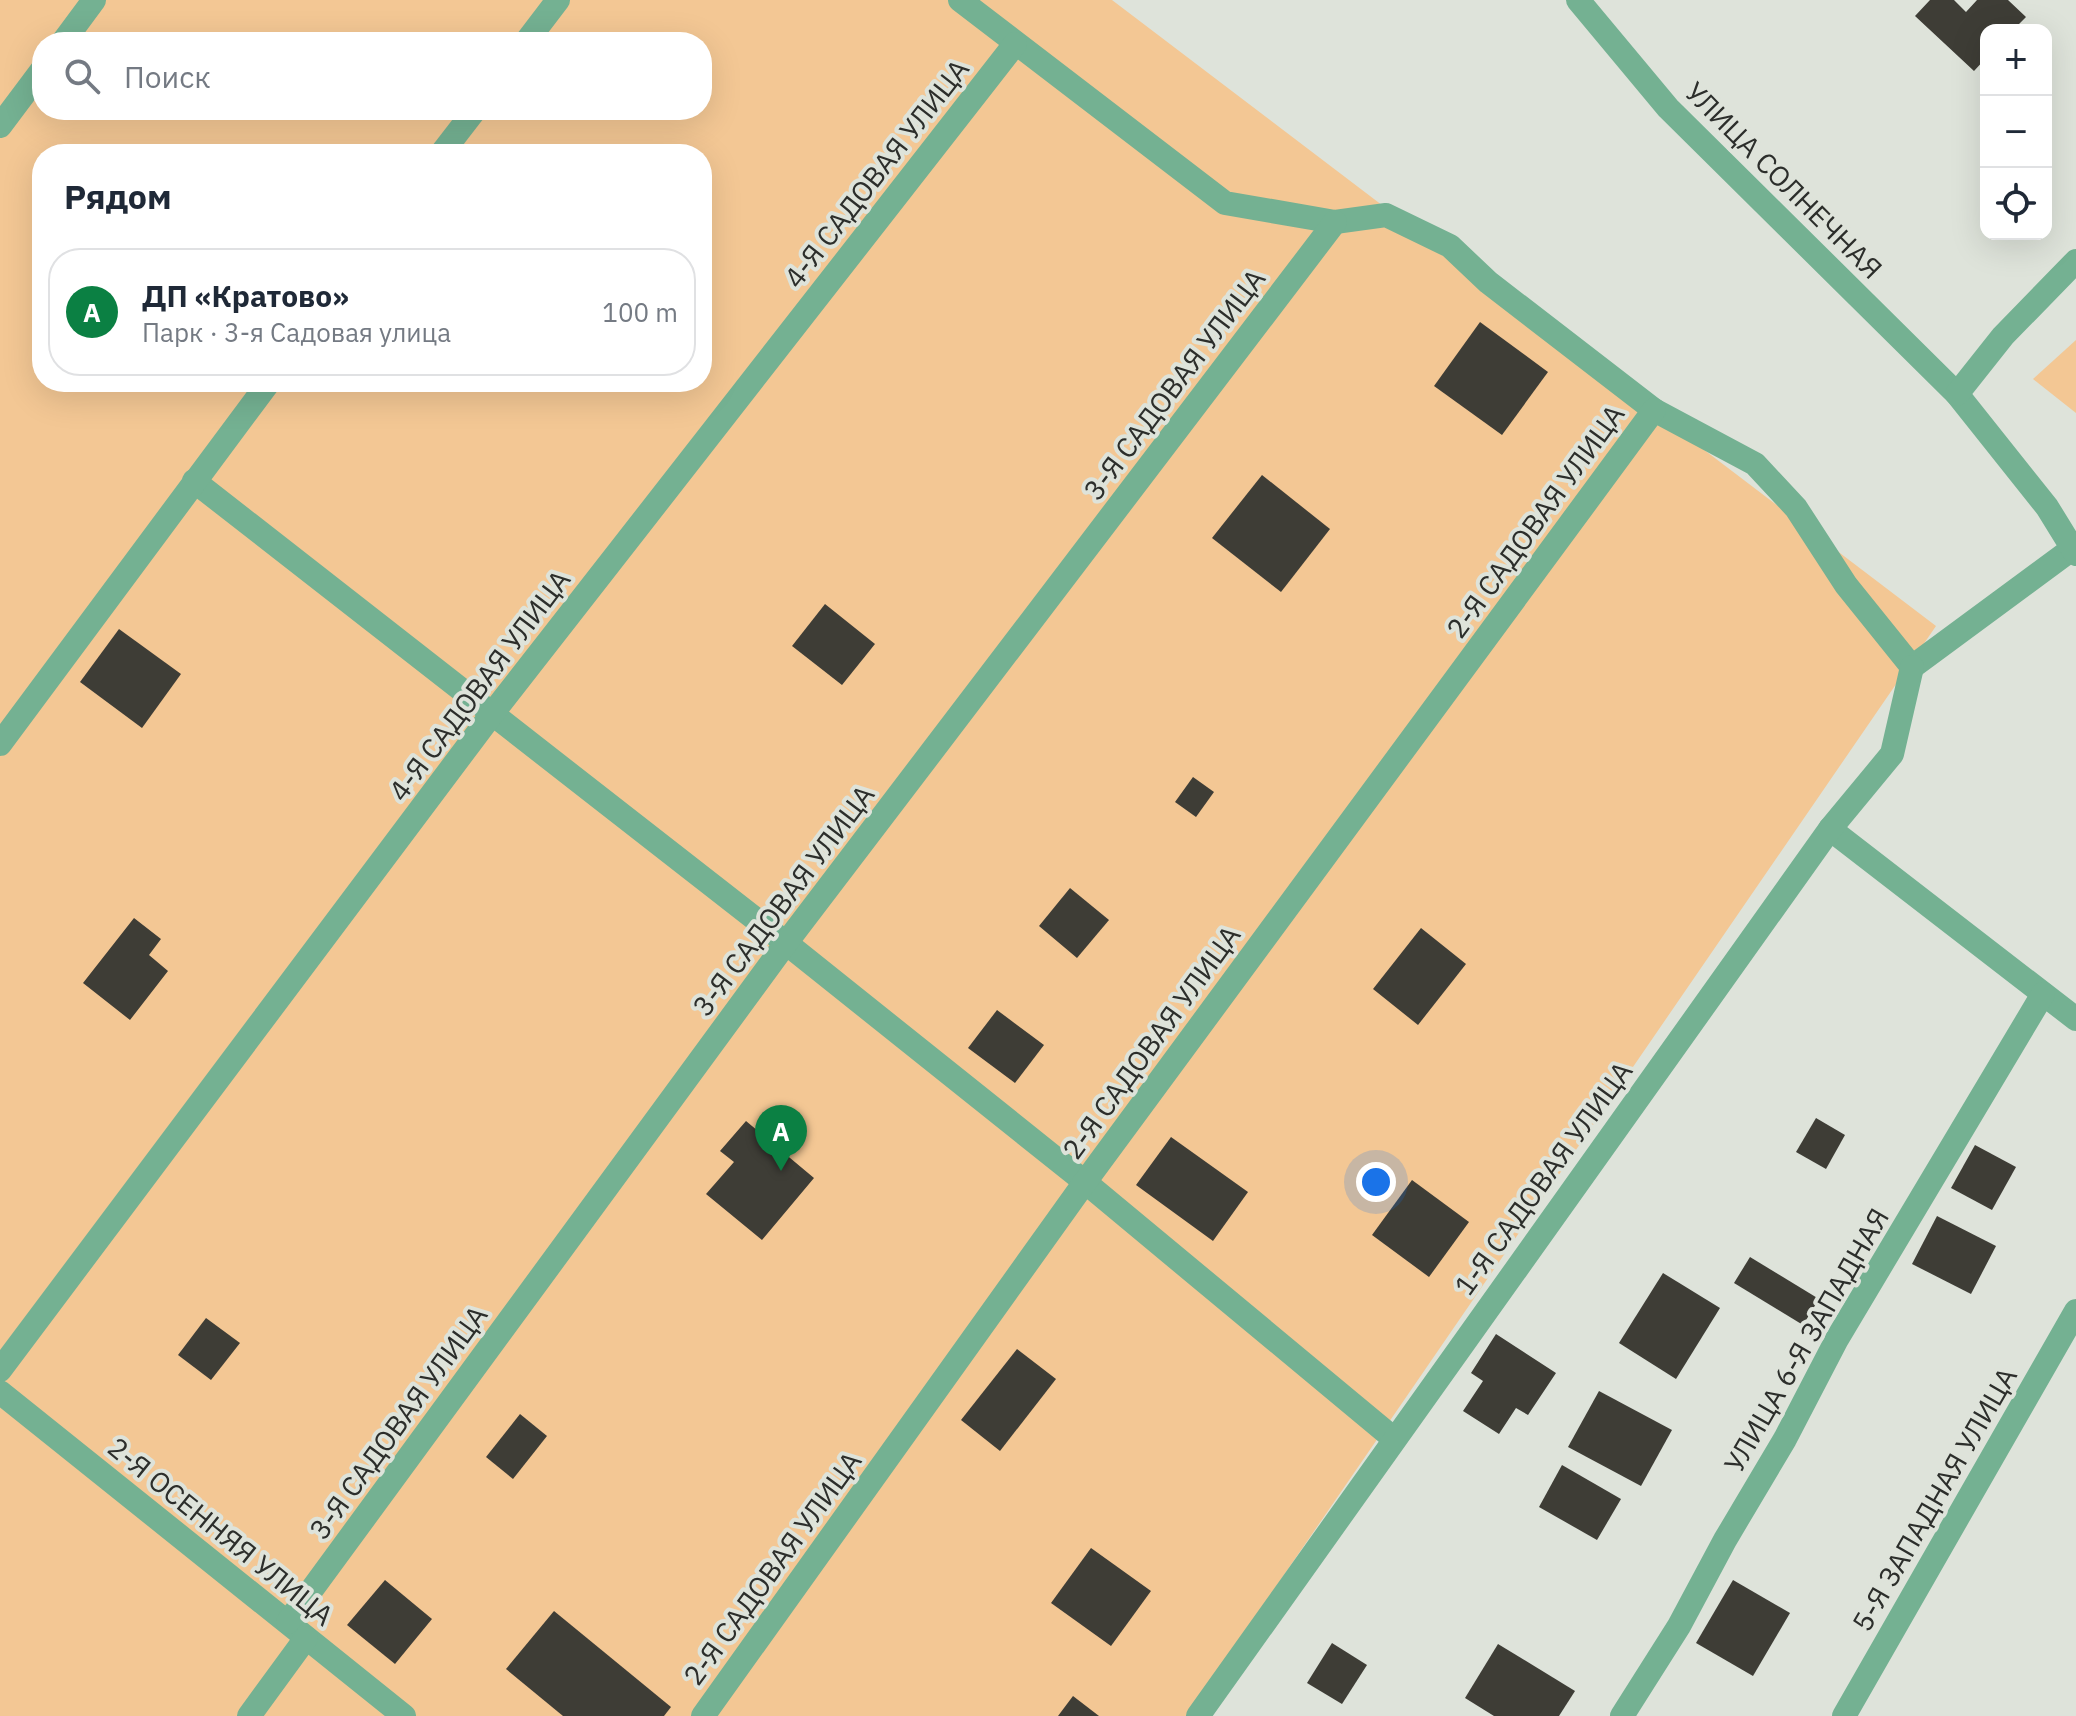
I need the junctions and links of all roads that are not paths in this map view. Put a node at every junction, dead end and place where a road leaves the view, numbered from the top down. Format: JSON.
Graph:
{"nodes":[{"id":1,"x":94,"y":0,"type":"edge"},
{"id":2,"x":558,"y":0,"type":"edge"},
{"id":3,"x":960,"y":0,"type":"edge"},
{"id":4,"x":1578,"y":0,"type":"edge"},
{"id":5,"x":70,"y":32,"type":"edge"},
{"id":6,"x":534,"y":32,"type":"edge"},
{"id":7,"x":1015,"y":44,"type":"junction"},
{"id":8,"x":32,"y":83,"type":"edge"},
{"id":9,"x":467,"y":120,"type":"edge"},
{"id":10,"x":0,"y":126,"type":"edge"},
{"id":11,"x":449,"y":144,"type":"edge"},
{"id":12,"x":1335,"y":222,"type":"junction"},
{"id":13,"x":2076,"y":261,"type":"edge"},
{"id":14,"x":261,"y":392,"type":"edge"},
{"id":15,"x":1957,"y":394,"type":"junction"},
{"id":16,"x":1654,"y":410,"type":"junction"},
{"id":17,"x":194,"y":481,"type":"junction"},
{"id":18,"x":2074,"y":552,"type":"edge"},
{"id":19,"x":1912,"y":667,"type":"junction"},
{"id":20,"x":492,"y":714,"type":"junction"},
{"id":21,"x":0,"y":744,"type":"edge"},
{"id":22,"x":1830,"y":829,"type":"junction"},
{"id":23,"x":786,"y":943,"type":"junction"},
{"id":24,"x":2043,"y":994,"type":"junction"},
{"id":25,"x":2076,"y":1019,"type":"edge"},
{"id":26,"x":1085,"y":1182,"type":"junction"},
{"id":27,"x":2076,"y":1311,"type":"edge"},
{"id":28,"x":0,"y":1370,"type":"edge"},
{"id":29,"x":0,"y":1392,"type":"edge"},
{"id":30,"x":1393,"y":1438,"type":"junction"},
{"id":31,"x":297,"y":1630,"type":"junction"},
{"id":32,"x":249,"y":1716,"type":"edge"},
{"id":33,"x":404,"y":1716,"type":"edge"},
{"id":34,"x":703,"y":1716,"type":"edge"},
{"id":35,"x":1198,"y":1716,"type":"edge"},
{"id":36,"x":1622,"y":1716,"type":"edge"},
{"id":37,"x":1844,"y":1716,"type":"edge"}],
"edges":[{"from":1,"to":5,"type":"street"},
{"from":2,"to":6,"type":"street"},
{"from":3,"to":7,"type":"street"},
{"from":4,"to":15,"type":"street","name":"УЛИЦА СОЛНЕЧНАЯ"},
{"from":7,"to":12,"type":"street"},
{"from":7,"to":20,"type":"street","name":"4-Я САДОВАЯ УЛИЦА"},
{"from":8,"to":10,"type":"street"},
{"from":9,"to":11,"type":"street"},
{"from":12,"to":16,"type":"street"},
{"from":12,"to":23,"type":"street","name":"3-Я САДОВАЯ УЛИЦА"},
{"from":13,"to":15,"type":"street"},
{"from":14,"to":17,"type":"street"},
{"from":15,"to":18,"type":"street","name":"УЛИЦА СОЛНЕЧНАЯ"},
{"from":16,"to":19,"type":"street"},
{"from":16,"to":26,"type":"street","name":"2-Я САДОВАЯ УЛИЦА"},
{"from":17,"to":20,"type":"street"},
{"from":17,"to":21,"type":"street"},
{"from":18,"to":19,"type":"street"},
{"from":19,"to":22,"type":"street","name":"1-Я САДОВАЯ УЛИЦА"},
{"from":20,"to":23,"type":"street"},
{"from":20,"to":28,"type":"street","name":"4-Я САДОВАЯ УЛИЦА"},
{"from":22,"to":24,"type":"street"},
{"from":22,"to":30,"type":"street","name":"1-Я САДОВАЯ УЛИЦА"},
{"from":23,"to":26,"type":"street"},
{"from":23,"to":31,"type":"street","name":"3-Я САДОВАЯ УЛИЦА"},
{"from":24,"to":25,"type":"street"},
{"from":24,"to":36,"type":"street","name":"УЛИЦА 6-Я ЗАПАДНАЯ"},
{"from":26,"to":30,"type":"street"},
{"from":26,"to":34,"type":"street","name":"2-Я САДОВАЯ УЛИЦА"},
{"from":27,"to":37,"type":"street","name":"5-Я ЗАПАДНАЯ УЛИЦА"},
{"from":29,"to":31,"type":"street","name":"2-Я ОСЕННЯЯ УЛИЦА"},
{"from":30,"to":35,"type":"street","name":"1-Я САДОВАЯ УЛИЦА"},
{"from":31,"to":32,"type":"street","name":"3-Я САДОВАЯ УЛИЦА"},
{"from":31,"to":33,"type":"street","name":"2-Я ОСЕННЯЯ УЛИЦА"}]}
